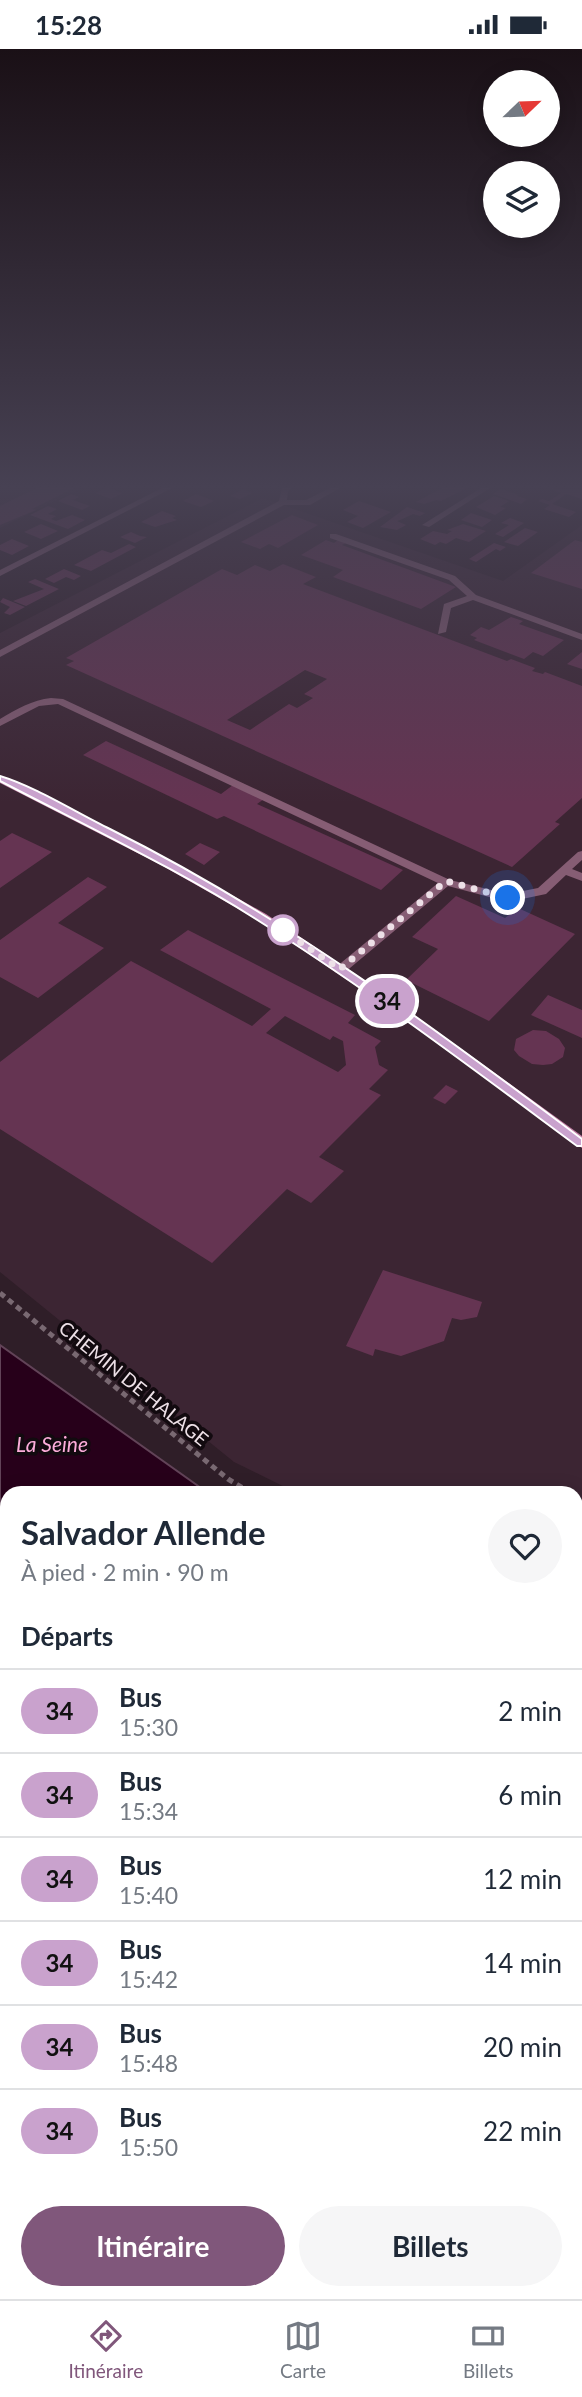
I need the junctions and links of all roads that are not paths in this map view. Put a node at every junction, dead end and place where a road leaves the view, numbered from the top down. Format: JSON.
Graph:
{"nodes":[{"id":1,"x":114,"y":593,"type":"edge"},
{"id":2,"x":468,"y":593,"type":"edge"},
{"id":3,"x":473,"y":597,"type":"junction"},
{"id":4,"x":442,"y":632,"type":"dead end"},
{"id":5,"x":582,"y":637,"type":"edge"},
{"id":6,"x":0,"y":654,"type":"edge"},
{"id":7,"x":0,"y":723,"type":"edge"},
{"id":8,"x":0,"y":779,"type":"edge"},
{"id":9,"x":582,"y":854,"type":"edge"},
{"id":10,"x":565,"y":870,"type":"junction"},
{"id":11,"x":582,"y":877,"type":"edge"},
{"id":12,"x":446,"y":881,"type":"junction"},
{"id":13,"x":340,"y":969,"type":"junction"},
{"id":14,"x":582,"y":1143,"type":"edge"}],
"edges":[{"from":1,"to":6,"type":"street"},
{"from":2,"to":3,"type":"street"},
{"from":3,"to":4,"type":"street"},
{"from":3,"to":5,"type":"street"},
{"from":7,"to":12,"type":"street"},
{"from":8,"to":13,"type":"street"},
{"from":9,"to":10,"type":"street"},
{"from":10,"to":11,"type":"street"},
{"from":10,"to":12,"type":"street"},
{"from":12,"to":13,"type":"street"},
{"from":13,"to":14,"type":"street"}]}
